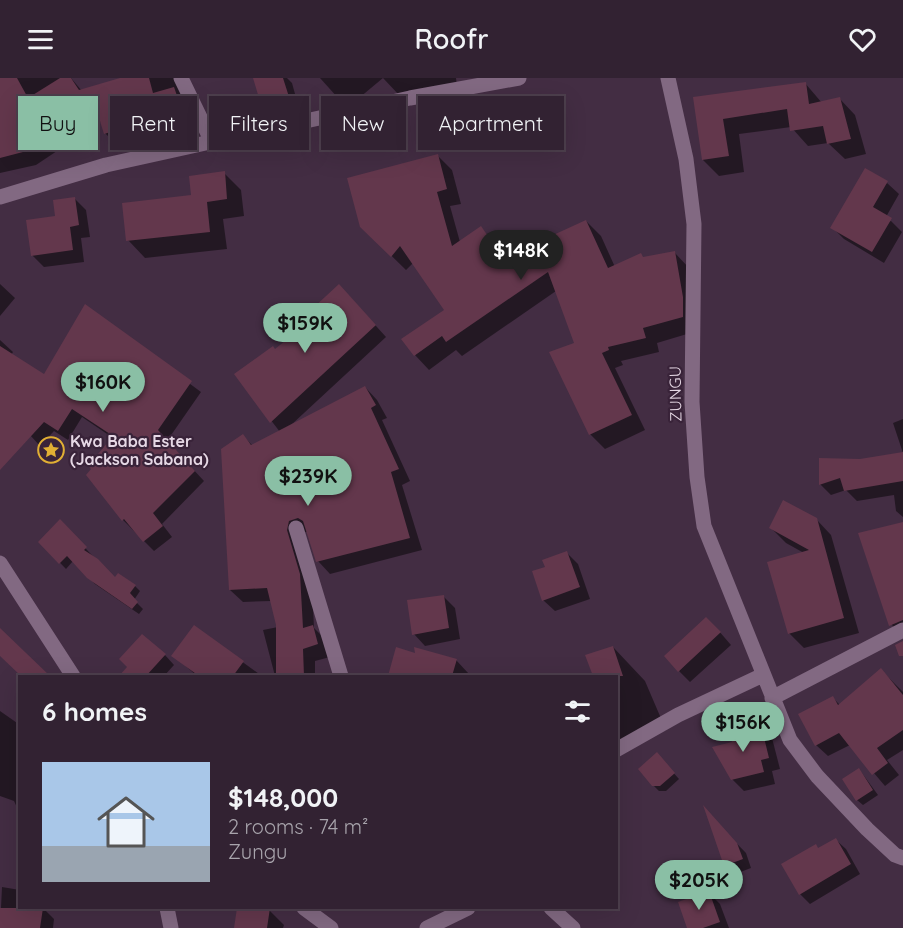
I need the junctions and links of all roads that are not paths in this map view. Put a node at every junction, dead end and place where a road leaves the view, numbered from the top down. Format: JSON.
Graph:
{"nodes":[{"id":1,"x":181,"y":78,"type":"edge"},
{"id":2,"x":519,"y":78,"type":"edge"},
{"id":3,"x":668,"y":78,"type":"edge"},
{"id":4,"x":309,"y":120,"type":"edge"},
{"id":5,"x":209,"y":136,"type":"edge"},
{"id":6,"x":209,"y":143,"type":"edge"},
{"id":7,"x":0,"y":197,"type":"edge"},
{"id":8,"x":296,"y":528,"type":"dead end"},
{"id":9,"x":0,"y":563,"type":"edge"},
{"id":10,"x":903,"y":630,"type":"edge"},
{"id":11,"x":72,"y":675,"type":"edge"},
{"id":12,"x":341,"y":675,"type":"edge"},
{"id":13,"x":763,"y":675,"type":"junction"},
{"id":14,"x":772,"y":698,"type":"junction"},
{"id":15,"x":618,"y":749,"type":"edge"},
{"id":16,"x":903,"y":858,"type":"edge"},
{"id":17,"x":167,"y":909,"type":"edge"},
{"id":18,"x":305,"y":909,"type":"edge"},
{"id":19,"x":466,"y":909,"type":"edge"},
{"id":20,"x":552,"y":909,"type":"edge"},
{"id":21,"x":171,"y":928,"type":"edge"},
{"id":22,"x":331,"y":928,"type":"edge"},
{"id":23,"x":427,"y":928,"type":"edge"},
{"id":24,"x":573,"y":928,"type":"edge"}],
"edges":[{"from":1,"to":5,"type":"street"},
{"from":2,"to":4,"type":"street"},
{"from":3,"to":13,"type":"street","name":"ZUNGU"},
{"from":6,"to":7,"type":"street"},
{"from":8,"to":12,"type":"street"},
{"from":9,"to":11,"type":"street"},
{"from":10,"to":14,"type":"street"},
{"from":13,"to":14,"type":"street","name":"ZUNGU"},
{"from":13,"to":15,"type":"street"},
{"from":14,"to":16,"type":"street","name":"ZUNGU"},
{"from":17,"to":21,"type":"street"},
{"from":18,"to":22,"type":"street"},
{"from":19,"to":23,"type":"street"},
{"from":20,"to":24,"type":"street"}]}
